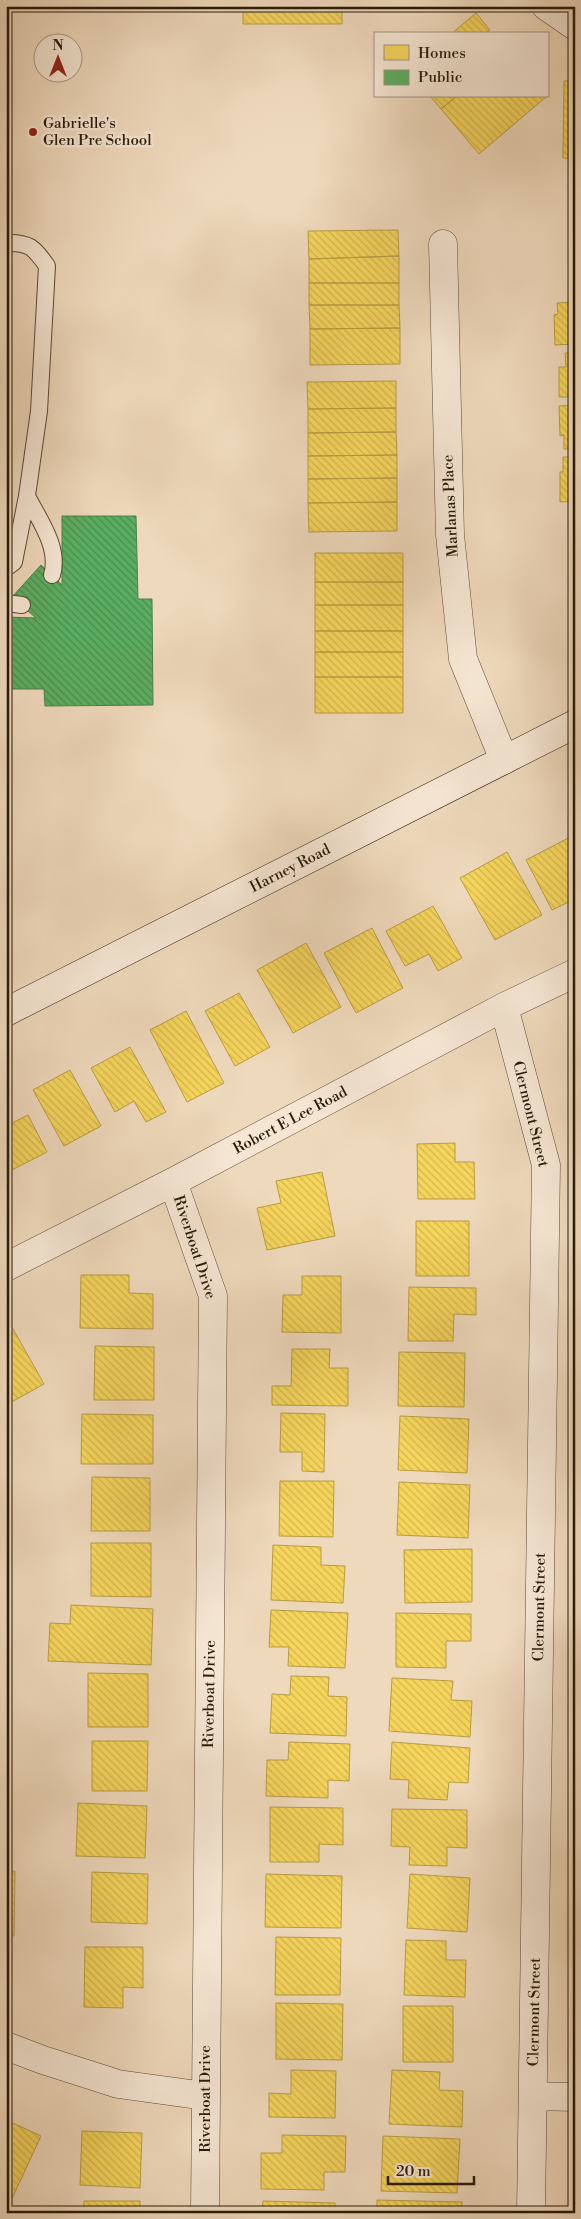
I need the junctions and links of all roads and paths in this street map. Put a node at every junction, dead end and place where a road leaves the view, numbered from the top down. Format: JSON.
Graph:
{"nodes":[{"id":1,"x":546,"y":6,"type":"edge"},
{"id":2,"x":575,"y":26,"type":"edge"},
{"id":3,"x":6,"y":243,"type":"edge"},
{"id":4,"x":443,"y":244,"type":"dead end"},
{"id":5,"x":27,"y":496,"type":"junction"},
{"id":6,"x":6,"y":568,"type":"edge"},
{"id":7,"x":52,"y":575,"type":"dead end"},
{"id":8,"x":575,"y":724,"type":"edge"},
{"id":9,"x":504,"y":760,"type":"junction"},
{"id":10,"x":575,"y":973,"type":"edge"},
{"id":11,"x":504,"y":1007,"type":"junction"},
{"id":12,"x":6,"y":1012,"type":"edge"},
{"id":13,"x":173,"y":1182,"type":"junction"},
{"id":14,"x":6,"y":1267,"type":"edge"},
{"id":15,"x":6,"y":2046,"type":"edge"},
{"id":16,"x":205,"y":2096,"type":"junction"},
{"id":17,"x":532,"y":2096,"type":"junction"},
{"id":18,"x":575,"y":2097,"type":"edge"},
{"id":19,"x":205,"y":2213,"type":"edge"},
{"id":20,"x":531,"y":2213,"type":"edge"}],
"edges":[{"from":1,"to":2,"type":"street"},
{"from":3,"to":5,"type":"lane"},
{"from":4,"to":9,"type":"street","name":"Marlanas Place"},
{"from":5,"to":6,"type":"lane"},
{"from":5,"to":7,"type":"lane"},
{"from":8,"to":9,"type":"street","name":"Harney Road"},
{"from":9,"to":12,"type":"street","name":"Harney Road"},
{"from":10,"to":11,"type":"street","name":"Robert E Lee Road"},
{"from":11,"to":13,"type":"street","name":"Robert E Lee Road"},
{"from":11,"to":17,"type":"street","name":"Clermont Street"},
{"from":13,"to":14,"type":"street","name":"Robert E Lee Road"},
{"from":13,"to":16,"type":"street","name":"Riverboat Drive"},
{"from":15,"to":16,"type":"street"},
{"from":16,"to":19,"type":"street","name":"Riverboat Drive"},
{"from":17,"to":18,"type":"street"},
{"from":17,"to":20,"type":"street","name":"Clermont Street"}]}
